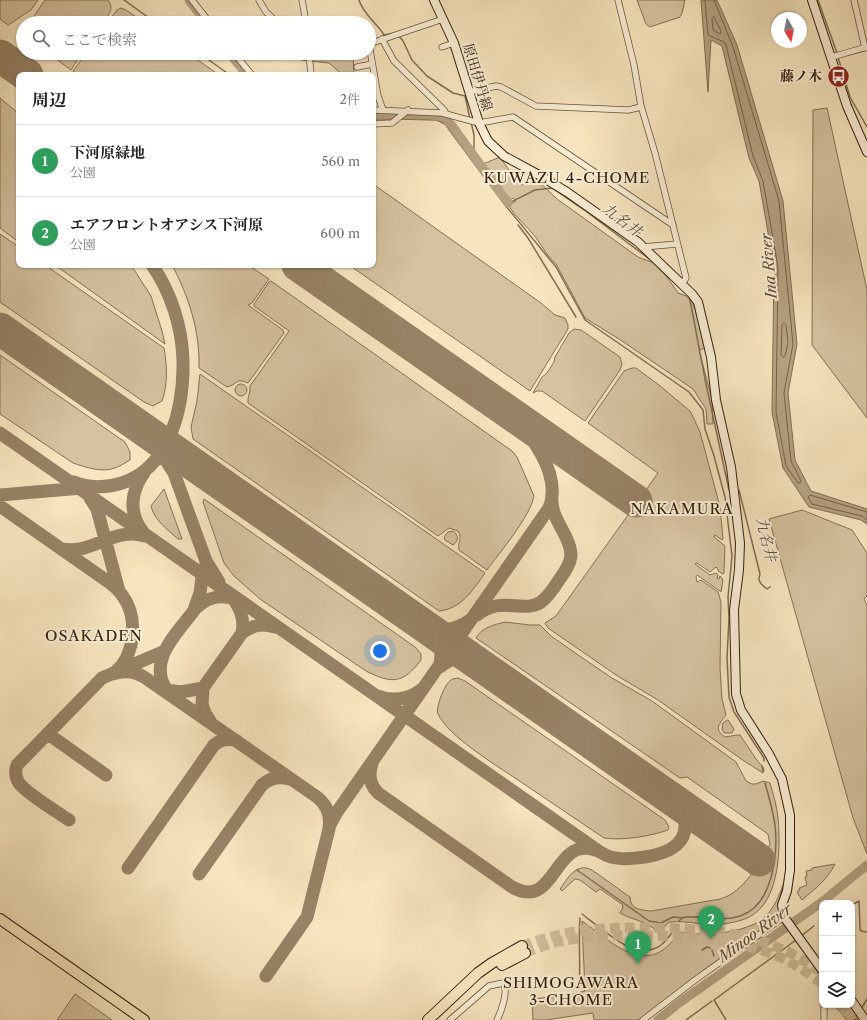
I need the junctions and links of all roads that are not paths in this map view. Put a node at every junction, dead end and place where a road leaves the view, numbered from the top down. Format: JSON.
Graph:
{"nodes":[{"id":1,"x":192,"y":0,"type":"edge"},
{"id":2,"x":259,"y":0,"type":"edge"},
{"id":3,"x":302,"y":0,"type":"edge"},
{"id":4,"x":434,"y":0,"type":"edge"},
{"id":5,"x":618,"y":0,"type":"edge"},
{"id":6,"x":812,"y":0,"type":"edge"},
{"id":7,"x":854,"y":0,"type":"edge"},
{"id":8,"x":205,"y":16,"type":"edge"},
{"id":9,"x":270,"y":16,"type":"edge"},
{"id":10,"x":305,"y":16,"type":"edge"},
{"id":11,"x":443,"y":19,"type":"junction"},
{"id":12,"x":382,"y":40,"type":"junction"},
{"id":13,"x":376,"y":42,"type":"edge"},
{"id":14,"x":454,"y":43,"type":"junction"},
{"id":15,"x":442,"y":47,"type":"dead end"},
{"id":16,"x":866,"y":47,"type":"edge"},
{"id":17,"x":832,"y":58,"type":"junction"},
{"id":18,"x":240,"y":60,"type":"edge"},
{"id":19,"x":310,"y":60,"type":"edge"},
{"id":20,"x":371,"y":60,"type":"edge"},
{"id":21,"x":372,"y":64,"type":"junction"},
{"id":22,"x":357,"y":67,"type":"dead end"},
{"id":23,"x":250,"y":72,"type":"edge"},
{"id":24,"x":311,"y":72,"type":"edge"},
{"id":25,"x":374,"y":72,"type":"edge"},
{"id":26,"x":376,"y":85,"type":"edge"},
{"id":27,"x":469,"y":92,"type":"junction"},
{"id":28,"x":641,"y":106,"type":"junction"},
{"id":29,"x":376,"y":110,"type":"edge"},
{"id":30,"x":383,"y":110,"type":"junction"},
{"id":31,"x":408,"y":110,"type":"junction"},
{"id":32,"x":446,"y":114,"type":"junction"},
{"id":33,"x":479,"y":123,"type":"junction"},
{"id":34,"x":376,"y":124,"type":"edge"},
{"id":35,"x":867,"y":152,"type":"edge"},
{"id":36,"x":673,"y":225,"type":"junction"},
{"id":37,"x":677,"y":244,"type":"junction"},
{"id":38,"x":643,"y":247,"type":"junction"},
{"id":39,"x":682,"y":284,"type":"junction"},
{"id":40,"x":784,"y":918,"type":"junction"},
{"id":41,"x":0,"y":919,"type":"edge"},
{"id":42,"x":0,"y":925,"type":"edge"},
{"id":43,"x":819,"y":966,"type":"edge"},
{"id":44,"x":855,"y":1004,"type":"edge"},
{"id":45,"x":824,"y":1008,"type":"edge"},
{"id":46,"x":865,"y":1016,"type":"edge"},
{"id":47,"x":133,"y":1020,"type":"edge"},
{"id":48,"x":138,"y":1020,"type":"edge"},
{"id":49,"x":144,"y":1020,"type":"edge"},
{"id":50,"x":428,"y":1020,"type":"edge"},
{"id":51,"x":437,"y":1020,"type":"edge"},
{"id":52,"x":450,"y":1020,"type":"edge"},
{"id":53,"x":497,"y":1020,"type":"edge"},
{"id":54,"x":643,"y":1020,"type":"edge"},
{"id":55,"x":824,"y":1020,"type":"edge"}],
"edges":[{"from":1,"to":8,"type":"street"},
{"from":2,"to":9,"type":"street"},
{"from":3,"to":10,"type":"street"},
{"from":4,"to":11,"type":"street","name":"原田伊丹線"},
{"from":5,"to":28,"type":"street"},
{"from":6,"to":17,"type":"street"},
{"from":7,"to":16,"type":"street"},
{"from":11,"to":12,"type":"street"},
{"from":11,"to":14,"type":"street","name":"原田伊丹線"},
{"from":12,"to":13,"type":"street"},
{"from":12,"to":32,"type":"street"},
{"from":14,"to":15,"type":"street"},
{"from":14,"to":27,"type":"street","name":"原田伊丹線"},
{"from":16,"to":17,"type":"street"},
{"from":17,"to":35,"type":"street"},
{"from":18,"to":23,"type":"street"},
{"from":19,"to":24,"type":"street"},
{"from":20,"to":21,"type":"street"},
{"from":21,"to":22,"type":"street"},
{"from":21,"to":25,"type":"street"},
{"from":26,"to":30,"type":"street"},
{"from":27,"to":28,"type":"street"},
{"from":27,"to":33,"type":"street","name":"原田伊丹線"},
{"from":28,"to":36,"type":"street"},
{"from":29,"to":30,"type":"street"},
{"from":30,"to":31,"type":"street"},
{"from":31,"to":32,"type":"street"},
{"from":31,"to":34,"type":"street"},
{"from":32,"to":33,"type":"street"},
{"from":33,"to":36,"type":"street"},
{"from":33,"to":38,"type":"street","name":"原田伊丹線"},
{"from":36,"to":37,"type":"street"},
{"from":37,"to":38,"type":"street"},
{"from":37,"to":39,"type":"street"},
{"from":38,"to":39,"type":"street","name":"原田伊丹線"},
{"from":39,"to":40,"type":"street","name":"原田伊丹線"},
{"from":40,"to":43,"type":"street"},
{"from":40,"to":54,"type":"street"},
{"from":41,"to":49,"type":"highway"},
{"from":42,"to":47,"type":"highway"},
{"from":42,"to":48,"type":"street"},
{"from":44,"to":46,"type":"street"},
{"from":45,"to":55,"type":"street"},
{"from":50,"to":51,"type":"highway"},
{"from":52,"to":53,"type":"street"}]}
